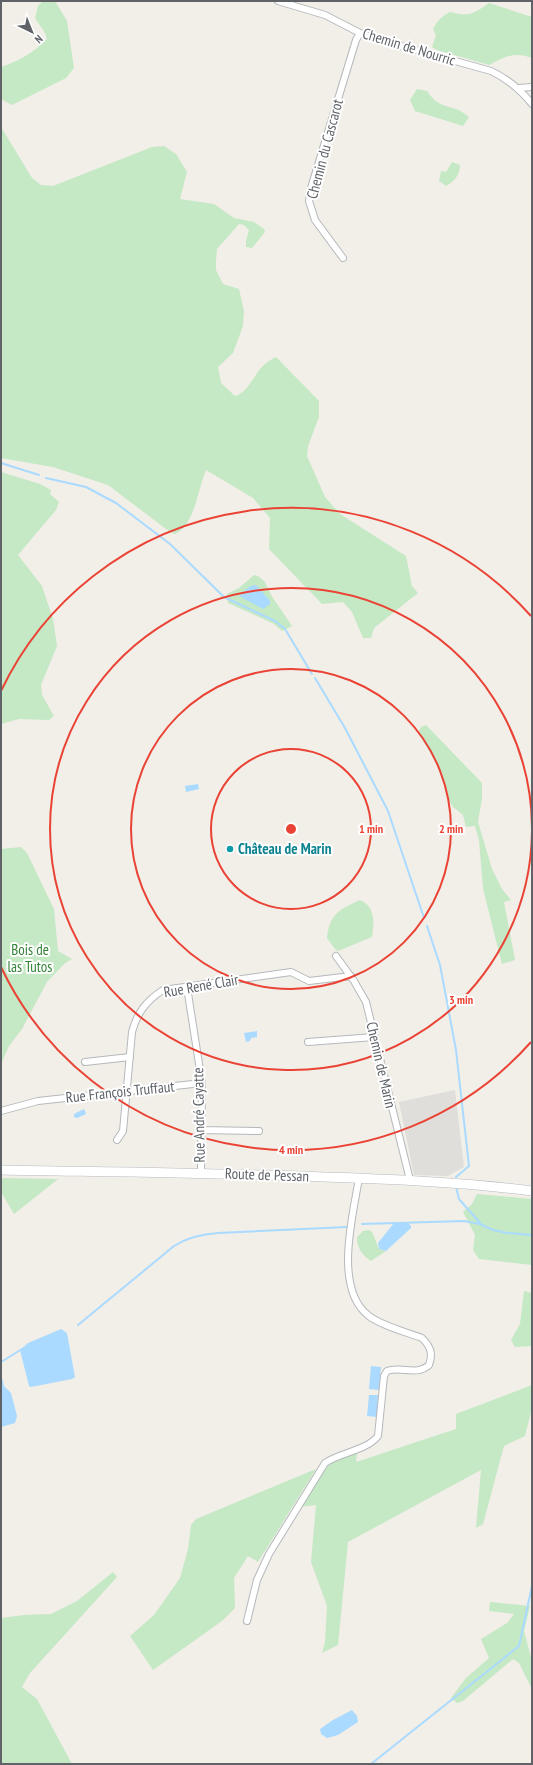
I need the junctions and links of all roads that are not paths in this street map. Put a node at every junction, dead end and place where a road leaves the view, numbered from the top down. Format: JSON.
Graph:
{"nodes":[{"id":1,"x":278,"y":1,"type":"edge"},
{"id":2,"x":360,"y":33,"type":"junction"},
{"id":3,"x":532,"y":87,"type":"edge"},
{"id":4,"x":518,"y":88,"type":"junction"},
{"id":5,"x":532,"y":104,"type":"edge"},
{"id":6,"x":343,"y":258,"type":"dead end"},
{"id":7,"x":336,"y":956,"type":"dead end"},
{"id":8,"x":351,"y":976,"type":"junction"},
{"id":9,"x":187,"y":986,"type":"junction"},
{"id":10,"x":374,"y":1037,"type":"junction"},
{"id":11,"x":308,"y":1042,"type":"dead end"},
{"id":12,"x":130,"y":1057,"type":"junction"},
{"id":13,"x":85,"y":1062,"type":"dead end"},
{"id":14,"x":202,"y":1083,"type":"junction"},
{"id":15,"x":126,"y":1091,"type":"junction"},
{"id":16,"x":1,"y":1111,"type":"edge"},
{"id":17,"x":201,"y":1130,"type":"junction"},
{"id":18,"x":259,"y":1131,"type":"dead end"},
{"id":19,"x":117,"y":1140,"type":"dead end"},
{"id":20,"x":1,"y":1170,"type":"edge"},
{"id":21,"x":200,"y":1172,"type":"junction"},
{"id":22,"x":359,"y":1178,"type":"junction"},
{"id":23,"x":410,"y":1180,"type":"junction"},
{"id":24,"x":532,"y":1190,"type":"edge"},
{"id":25,"x":247,"y":1621,"type":"dead end"}],
"edges":[{"from":1,"to":2,"type":"street","name":"Chemin de Nourric"},
{"from":2,"to":4,"type":"street","name":"Chemin de Nourric"},
{"from":2,"to":6,"type":"street","name":"Chemin du Cascarot"},
{"from":3,"to":4,"type":"street"},
{"from":4,"to":5,"type":"street","name":"Chemin de Nourric"},
{"from":7,"to":8,"type":"street","name":"Chemin de Marin"},
{"from":8,"to":9,"type":"street","name":"Rue René Clair"},
{"from":8,"to":10,"type":"street","name":"Chemin de Marin"},
{"from":9,"to":12,"type":"street","name":"Rue René Clair"},
{"from":9,"to":14,"type":"street","name":"Rue André Cayatte"},
{"from":10,"to":11,"type":"street"},
{"from":10,"to":23,"type":"street","name":"Chemin de Marin"},
{"from":12,"to":13,"type":"street"},
{"from":12,"to":15,"type":"street","name":"Rue René Clair"},
{"from":14,"to":15,"type":"street","name":"Rue François Truffaut"},
{"from":14,"to":17,"type":"street","name":"Rue André Cayatte"},
{"from":15,"to":16,"type":"street","name":"Rue François Truffaut"},
{"from":15,"to":19,"type":"street","name":"Rue René Clair"},
{"from":17,"to":18,"type":"street"},
{"from":17,"to":21,"type":"street","name":"Rue André Cayatte"},
{"from":20,"to":21,"type":"main road","name":"Route de Pessan"},
{"from":21,"to":22,"type":"main road","name":"Route de Pessan"},
{"from":22,"to":23,"type":"main road","name":"Route de Pessan"},
{"from":22,"to":25,"type":"street"},
{"from":23,"to":24,"type":"main road","name":"Route de Pessan"}]}
